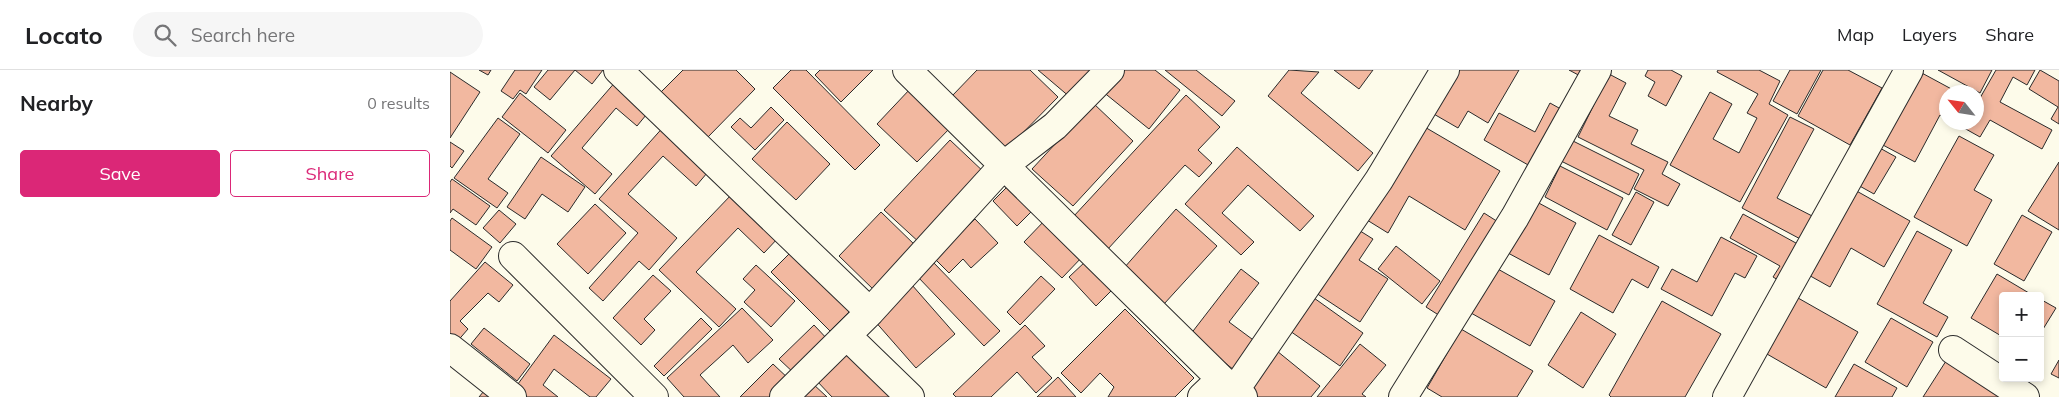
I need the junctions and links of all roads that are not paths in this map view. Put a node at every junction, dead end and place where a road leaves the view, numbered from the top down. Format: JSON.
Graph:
{"nodes":[{"id":1,"x":618,"y":70,"type":"edge"},
{"id":2,"x":907,"y":70,"type":"edge"},
{"id":3,"x":1110,"y":70,"type":"edge"},
{"id":4,"x":1445,"y":70,"type":"edge"},
{"id":5,"x":1597,"y":70,"type":"edge"},
{"id":6,"x":1908,"y":70,"type":"edge"},
{"id":7,"x":1003,"y":166,"type":"junction"},
{"id":8,"x":513,"y":256,"type":"dead end"},
{"id":9,"x":870,"y":312,"type":"junction"},
{"id":10,"x":846,"y":336,"type":"junction"},
{"id":11,"x":450,"y":348,"type":"edge"},
{"id":12,"x":1953,"y":350,"type":"dead end"},
{"id":13,"x":1225,"y":391,"type":"edge"},
{"id":14,"x":512,"y":397,"type":"edge"},
{"id":15,"x":654,"y":397,"type":"edge"},
{"id":16,"x":784,"y":397,"type":"edge"},
{"id":17,"x":910,"y":397,"type":"edge"},
{"id":18,"x":1403,"y":397,"type":"edge"},
{"id":19,"x":1727,"y":397,"type":"edge"},
{"id":20,"x":2025,"y":397,"type":"edge"}],
"edges":[{"from":1,"to":9,"type":"street"},
{"from":2,"to":7,"type":"street"},
{"from":3,"to":7,"type":"street"},
{"from":4,"to":13,"type":"street"},
{"from":5,"to":18,"type":"street"},
{"from":6,"to":19,"type":"street"},
{"from":7,"to":9,"type":"street"},
{"from":7,"to":13,"type":"street"},
{"from":8,"to":15,"type":"street"},
{"from":9,"to":10,"type":"street"},
{"from":10,"to":16,"type":"street"},
{"from":10,"to":17,"type":"street"},
{"from":11,"to":14,"type":"street"},
{"from":12,"to":20,"type":"street"}]}
